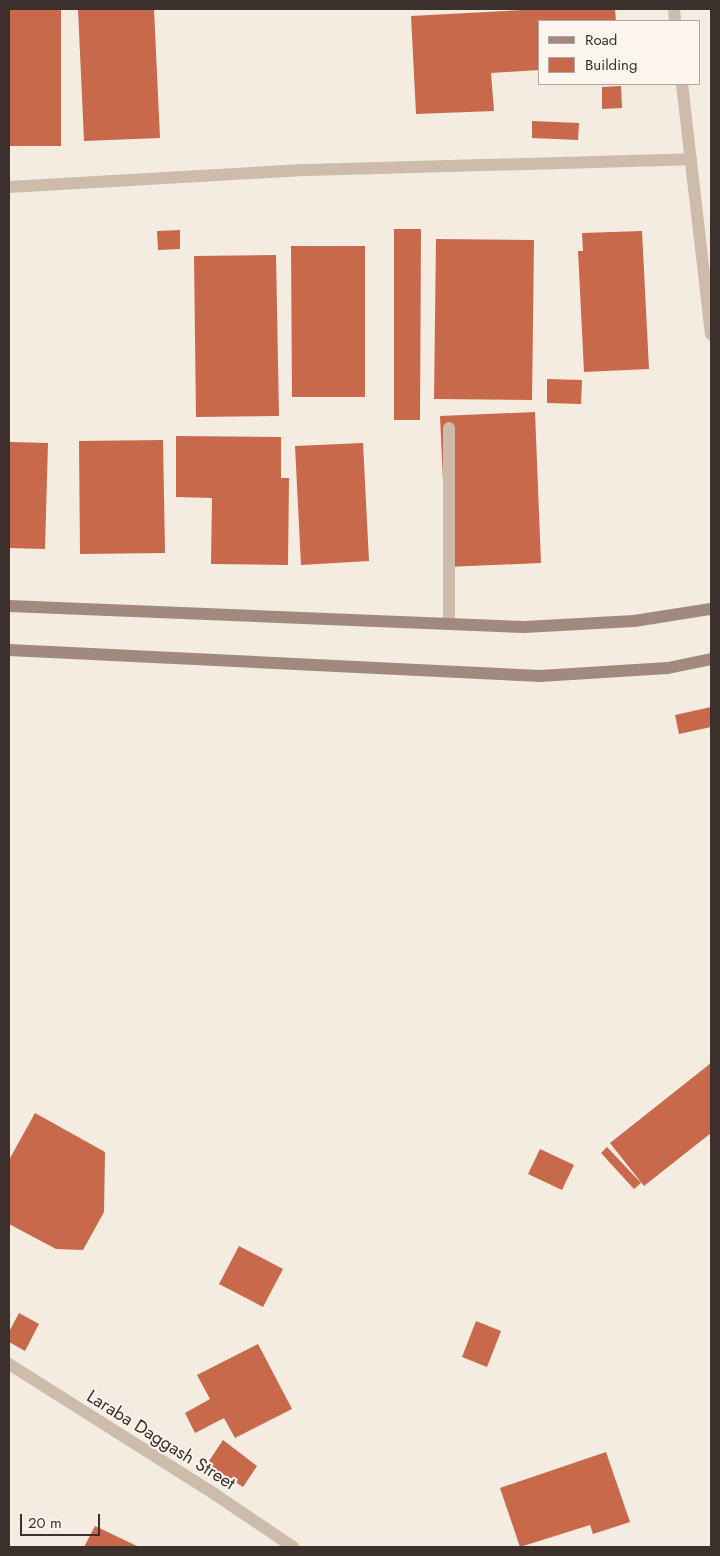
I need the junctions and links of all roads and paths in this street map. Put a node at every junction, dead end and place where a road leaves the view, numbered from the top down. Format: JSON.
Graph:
{"nodes":[{"id":1,"x":682,"y":85,"type":"edge"},
{"id":2,"x":691,"y":159,"type":"junction"},
{"id":3,"x":9,"y":187,"type":"edge"},
{"id":4,"x":711,"y":334,"type":"edge"},
{"id":5,"x":449,"y":428,"type":"dead end"},
{"id":6,"x":9,"y":606,"type":"edge"},
{"id":7,"x":711,"y":609,"type":"edge"},
{"id":8,"x":449,"y":624,"type":"junction"},
{"id":9,"x":9,"y":650,"type":"edge"},
{"id":10,"x":711,"y":660,"type":"edge"},
{"id":11,"x":9,"y":1364,"type":"edge"},
{"id":12,"x":293,"y":1547,"type":"edge"}],
"edges":[{"from":1,"to":2,"type":"street"},
{"from":2,"to":3,"type":"street"},
{"from":2,"to":4,"type":"street"},
{"from":5,"to":8,"type":"street"},
{"from":6,"to":8,"type":"street"},
{"from":7,"to":8,"type":"street"},
{"from":9,"to":10,"type":"street"},
{"from":11,"to":12,"type":"street","name":"Laraba Daggash Street"}]}
